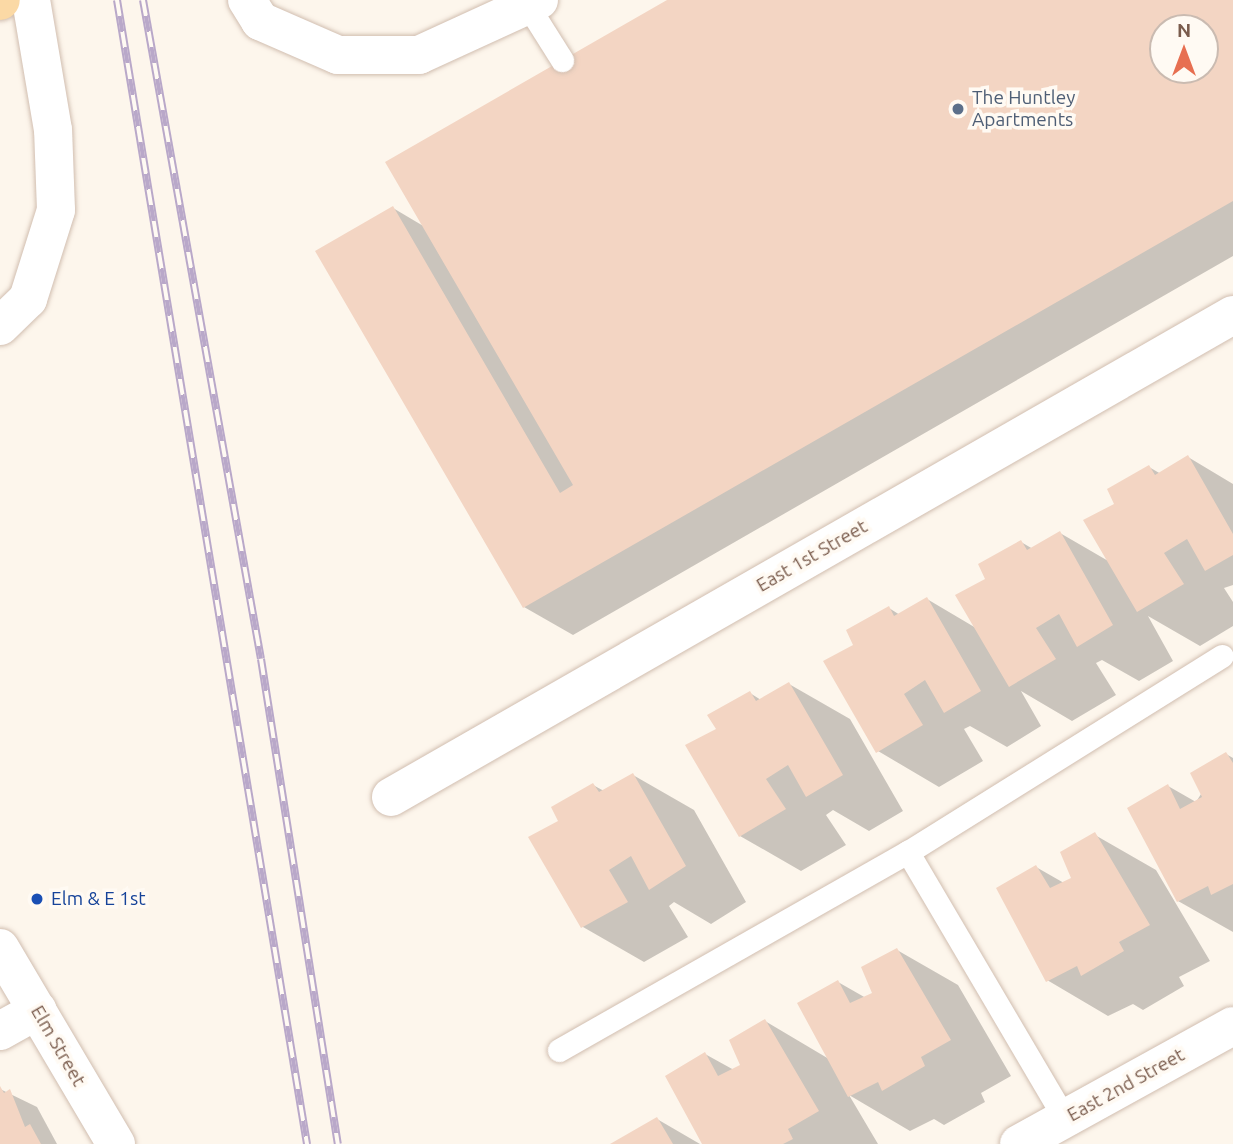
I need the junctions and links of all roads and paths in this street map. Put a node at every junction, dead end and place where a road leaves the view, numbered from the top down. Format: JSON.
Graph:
{"nodes":[{"id":1,"x":31,"y":0,"type":"edge"},
{"id":2,"x":247,"y":0,"type":"edge"},
{"id":3,"x":533,"y":3,"type":"edge"},
{"id":4,"x":562,"y":60,"type":"dead end"},
{"id":5,"x":1233,"y":315,"type":"edge"},
{"id":6,"x":0,"y":326,"type":"edge"},
{"id":7,"x":1222,"y":656,"type":"dead end"},
{"id":8,"x":391,"y":797,"type":"dead end"},
{"id":9,"x":908,"y":852,"type":"junction"},
{"id":10,"x":0,"y":948,"type":"edge"},
{"id":11,"x":38,"y":1010,"type":"junction"},
{"id":12,"x":1233,"y":1026,"type":"edge"},
{"id":13,"x":0,"y":1031,"type":"edge"},
{"id":14,"x":559,"y":1050,"type":"dead end"},
{"id":15,"x":1065,"y":1119,"type":"junction"},
{"id":16,"x":116,"y":1144,"type":"edge"},
{"id":17,"x":1019,"y":1144,"type":"edge"}],
"edges":[{"from":1,"to":6,"type":"street"},
{"from":2,"to":3,"type":"street"},
{"from":3,"to":4,"type":"lane"},
{"from":5,"to":8,"type":"street","name":"East 1st Street"},
{"from":7,"to":9,"type":"lane"},
{"from":9,"to":14,"type":"lane"},
{"from":9,"to":15,"type":"lane"},
{"from":10,"to":11,"type":"street","name":"Elm Street"},
{"from":11,"to":13,"type":"street"},
{"from":11,"to":16,"type":"street","name":"Elm Street"},
{"from":12,"to":15,"type":"street","name":"East 2nd Street"},
{"from":15,"to":17,"type":"street","name":"East 2nd Street"}]}
